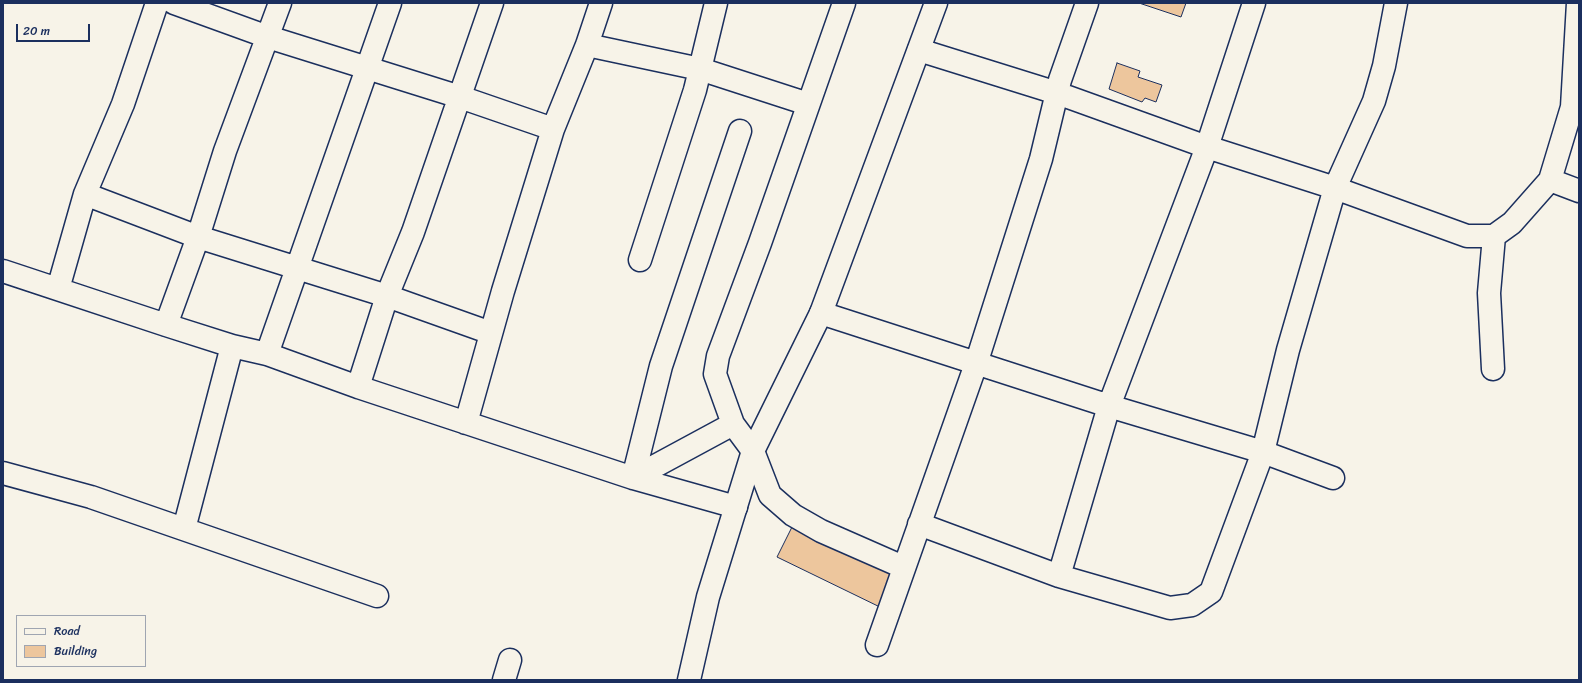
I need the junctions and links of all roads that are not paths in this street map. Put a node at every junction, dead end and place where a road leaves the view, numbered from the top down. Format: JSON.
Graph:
{"nodes":[{"id":1,"x":157,"y":3,"type":"edge"},
{"id":2,"x":174,"y":3,"type":"edge"},
{"id":3,"x":280,"y":3,"type":"edge"},
{"id":4,"x":390,"y":3,"type":"edge"},
{"id":5,"x":492,"y":3,"type":"edge"},
{"id":6,"x":601,"y":3,"type":"edge"},
{"id":7,"x":716,"y":3,"type":"edge"},
{"id":8,"x":844,"y":3,"type":"edge"},
{"id":9,"x":936,"y":3,"type":"edge"},
{"id":10,"x":1087,"y":3,"type":"edge"},
{"id":11,"x":1254,"y":3,"type":"edge"},
{"id":12,"x":1396,"y":3,"type":"edge"},
{"id":13,"x":1578,"y":3,"type":"edge"},
{"id":14,"x":268,"y":36,"type":"junction"},
{"id":15,"x":587,"y":44,"type":"junction"},
{"id":16,"x":918,"y":50,"type":"junction"},
{"id":17,"x":366,"y":68,"type":"junction"},
{"id":18,"x":700,"y":70,"type":"junction"},
{"id":19,"x":1057,"y":93,"type":"junction"},
{"id":20,"x":460,"y":97,"type":"junction"},
{"id":21,"x":808,"y":104,"type":"junction"},
{"id":22,"x":553,"y":129,"type":"junction"},
{"id":23,"x":740,"y":131,"type":"dead end"},
{"id":24,"x":1206,"y":147,"type":"junction"},
{"id":25,"x":1550,"y":180,"type":"junction"},
{"id":26,"x":1335,"y":188,"type":"junction"},
{"id":27,"x":1579,"y":191,"type":"edge"},
{"id":28,"x":85,"y":194,"type":"junction"},
{"id":29,"x":1494,"y":236,"type":"junction"},
{"id":30,"x":198,"y":237,"type":"junction"},
{"id":31,"x":640,"y":260,"type":"dead end"},
{"id":32,"x":296,"y":267,"type":"junction"},
{"id":33,"x":3,"y":271,"type":"edge"},
{"id":34,"x":58,"y":289,"type":"junction"},
{"id":35,"x":387,"y":296,"type":"junction"},
{"id":36,"x":821,"y":313,"type":"junction"},
{"id":37,"x":166,"y":325,"type":"junction"},
{"id":38,"x":491,"y":333,"type":"junction"},
{"id":39,"x":232,"y":346,"type":"junction"},
{"id":40,"x":267,"y":354,"type":"junction"},
{"id":41,"x":976,"y":364,"type":"junction"},
{"id":42,"x":1493,"y":369,"type":"dead end"},
{"id":43,"x":358,"y":387,"type":"junction"},
{"id":44,"x":1109,"y":406,"type":"junction"},
{"id":45,"x":466,"y":423,"type":"junction"},
{"id":46,"x":733,"y":424,"type":"junction"},
{"id":47,"x":753,"y":451,"type":"junction"},
{"id":48,"x":1263,"y":452,"type":"junction"},
{"id":49,"x":3,"y":473,"type":"edge"},
{"id":50,"x":634,"y":478,"type":"junction"},
{"id":51,"x":1333,"y":478,"type":"dead end"},
{"id":52,"x":736,"y":507,"type":"junction"},
{"id":53,"x":919,"y":524,"type":"junction"},
{"id":54,"x":184,"y":529,"type":"junction"},
{"id":55,"x":904,"y":567,"type":"junction"},
{"id":56,"x":1059,"y":576,"type":"junction"},
{"id":57,"x":377,"y":596,"type":"dead end"},
{"id":58,"x":876,"y":645,"type":"dead end"},
{"id":59,"x":691,"y":672,"type":"edge"}],
"edges":[{"from":1,"to":28,"type":"street"},
{"from":2,"to":14,"type":"street"},
{"from":3,"to":14,"type":"street"},
{"from":4,"to":17,"type":"street"},
{"from":5,"to":20,"type":"street"},
{"from":6,"to":15,"type":"street"},
{"from":7,"to":18,"type":"street"},
{"from":8,"to":21,"type":"street"},
{"from":9,"to":16,"type":"street"},
{"from":10,"to":19,"type":"street"},
{"from":11,"to":24,"type":"street"},
{"from":12,"to":26,"type":"street"},
{"from":13,"to":25,"type":"street"},
{"from":14,"to":17,"type":"street"},
{"from":14,"to":30,"type":"street"},
{"from":15,"to":18,"type":"street"},
{"from":15,"to":22,"type":"street"},
{"from":16,"to":19,"type":"street"},
{"from":16,"to":36,"type":"street"},
{"from":17,"to":20,"type":"street"},
{"from":17,"to":32,"type":"street"},
{"from":18,"to":21,"type":"street"},
{"from":18,"to":31,"type":"street"},
{"from":19,"to":24,"type":"street"},
{"from":19,"to":41,"type":"street"},
{"from":20,"to":22,"type":"street"},
{"from":20,"to":35,"type":"street"},
{"from":21,"to":46,"type":"street"},
{"from":22,"to":38,"type":"street"},
{"from":23,"to":50,"type":"street"},
{"from":24,"to":26,"type":"street"},
{"from":24,"to":44,"type":"street"},
{"from":25,"to":27,"type":"street"},
{"from":25,"to":29,"type":"street"},
{"from":26,"to":29,"type":"street"},
{"from":26,"to":48,"type":"street"},
{"from":28,"to":30,"type":"street"},
{"from":28,"to":34,"type":"street"},
{"from":29,"to":42,"type":"street"},
{"from":30,"to":32,"type":"street"},
{"from":30,"to":37,"type":"street"},
{"from":32,"to":35,"type":"street"},
{"from":32,"to":40,"type":"street"},
{"from":33,"to":34,"type":"street"},
{"from":34,"to":37,"type":"street"},
{"from":35,"to":38,"type":"street"},
{"from":35,"to":43,"type":"street"},
{"from":36,"to":41,"type":"street"},
{"from":36,"to":47,"type":"street"},
{"from":37,"to":39,"type":"street"},
{"from":38,"to":45,"type":"street"},
{"from":39,"to":40,"type":"street"},
{"from":39,"to":54,"type":"street"},
{"from":40,"to":43,"type":"street"},
{"from":41,"to":44,"type":"street"},
{"from":41,"to":53,"type":"street"},
{"from":43,"to":45,"type":"street"},
{"from":44,"to":48,"type":"street"},
{"from":44,"to":56,"type":"street"},
{"from":45,"to":50,"type":"street"},
{"from":46,"to":47,"type":"street"},
{"from":46,"to":50,"type":"street"},
{"from":47,"to":52,"type":"street"},
{"from":47,"to":55,"type":"street"},
{"from":48,"to":51,"type":"street"},
{"from":48,"to":56,"type":"street"},
{"from":49,"to":54,"type":"street"},
{"from":50,"to":52,"type":"street"},
{"from":52,"to":59,"type":"street"},
{"from":53,"to":55,"type":"street"},
{"from":53,"to":56,"type":"street"},
{"from":54,"to":57,"type":"street"},
{"from":55,"to":58,"type":"street"}]}
